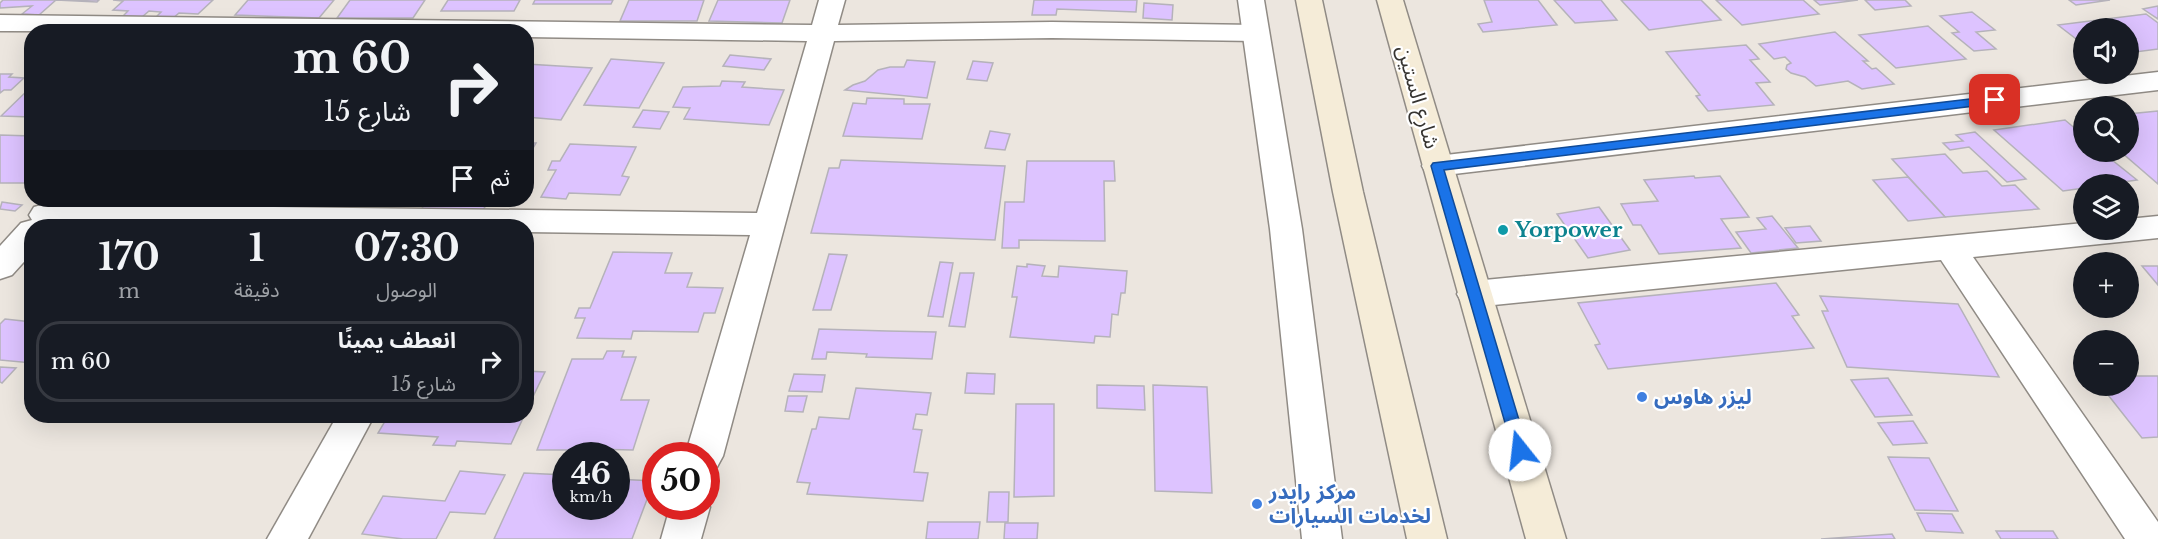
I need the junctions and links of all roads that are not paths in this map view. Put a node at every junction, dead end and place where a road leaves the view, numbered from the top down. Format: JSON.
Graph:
{"nodes":[{"id":1,"x":231,"y":0,"type":"edge"},
{"id":2,"x":832,"y":0,"type":"edge"},
{"id":3,"x":1251,"y":0,"type":"edge"},
{"id":4,"x":1309,"y":0,"type":"edge"},
{"id":5,"x":1390,"y":0,"type":"edge"},
{"id":6,"x":0,"y":23,"type":"edge"},
{"id":7,"x":34,"y":24,"type":"edge"},
{"id":8,"x":210,"y":24,"type":"edge"},
{"id":9,"x":534,"y":31,"type":"edge"},
{"id":10,"x":823,"y":33,"type":"junction"},
{"id":11,"x":1256,"y":33,"type":"junction"},
{"id":12,"x":2158,"y":81,"type":"edge"},
{"id":13,"x":1437,"y":166,"type":"junction"},
{"id":14,"x":43,"y":218,"type":"edge"},
{"id":15,"x":127,"y":219,"type":"edge"},
{"id":16,"x":534,"y":223,"type":"edge"},
{"id":17,"x":768,"y":224,"type":"junction"},
{"id":18,"x":2158,"y":227,"type":"edge"},
{"id":19,"x":24,"y":240,"type":"edge"},
{"id":20,"x":1949,"y":247,"type":"junction"},
{"id":21,"x":0,"y":267,"type":"edge"},
{"id":22,"x":1474,"y":294,"type":"junction"},
{"id":23,"x":352,"y":423,"type":"edge"},
{"id":24,"x":708,"y":442,"type":"edge"},
{"id":25,"x":686,"y":520,"type":"edge"},
{"id":26,"x":287,"y":539,"type":"edge"},
{"id":27,"x":681,"y":539,"type":"edge"},
{"id":28,"x":1322,"y":539,"type":"edge"},
{"id":29,"x":1427,"y":539,"type":"edge"},
{"id":30,"x":1546,"y":539,"type":"edge"},
{"id":31,"x":2147,"y":539,"type":"edge"}],
"edges":[{"from":1,"to":8,"type":"street"},
{"from":2,"to":10,"type":"street"},
{"from":3,"to":11,"type":"street"},
{"from":4,"to":29,"type":"main road"},
{"from":5,"to":13,"type":"main road","name":"شارع الستين"},
{"from":6,"to":7,"type":"street"},
{"from":9,"to":10,"type":"street"},
{"from":10,"to":11,"type":"street"},
{"from":10,"to":17,"type":"street"},
{"from":11,"to":28,"type":"street"},
{"from":12,"to":13,"type":"street"},
{"from":13,"to":22,"type":"main road","name":"شارع الستين"},
{"from":14,"to":15,"type":"street"},
{"from":16,"to":17,"type":"street"},
{"from":17,"to":24,"type":"street"},
{"from":18,"to":20,"type":"street"},
{"from":19,"to":21,"type":"street"},
{"from":20,"to":22,"type":"street"},
{"from":20,"to":31,"type":"street"},
{"from":22,"to":30,"type":"main road","name":"شارع الستين"},
{"from":23,"to":26,"type":"street"},
{"from":25,"to":27,"type":"street"}]}
